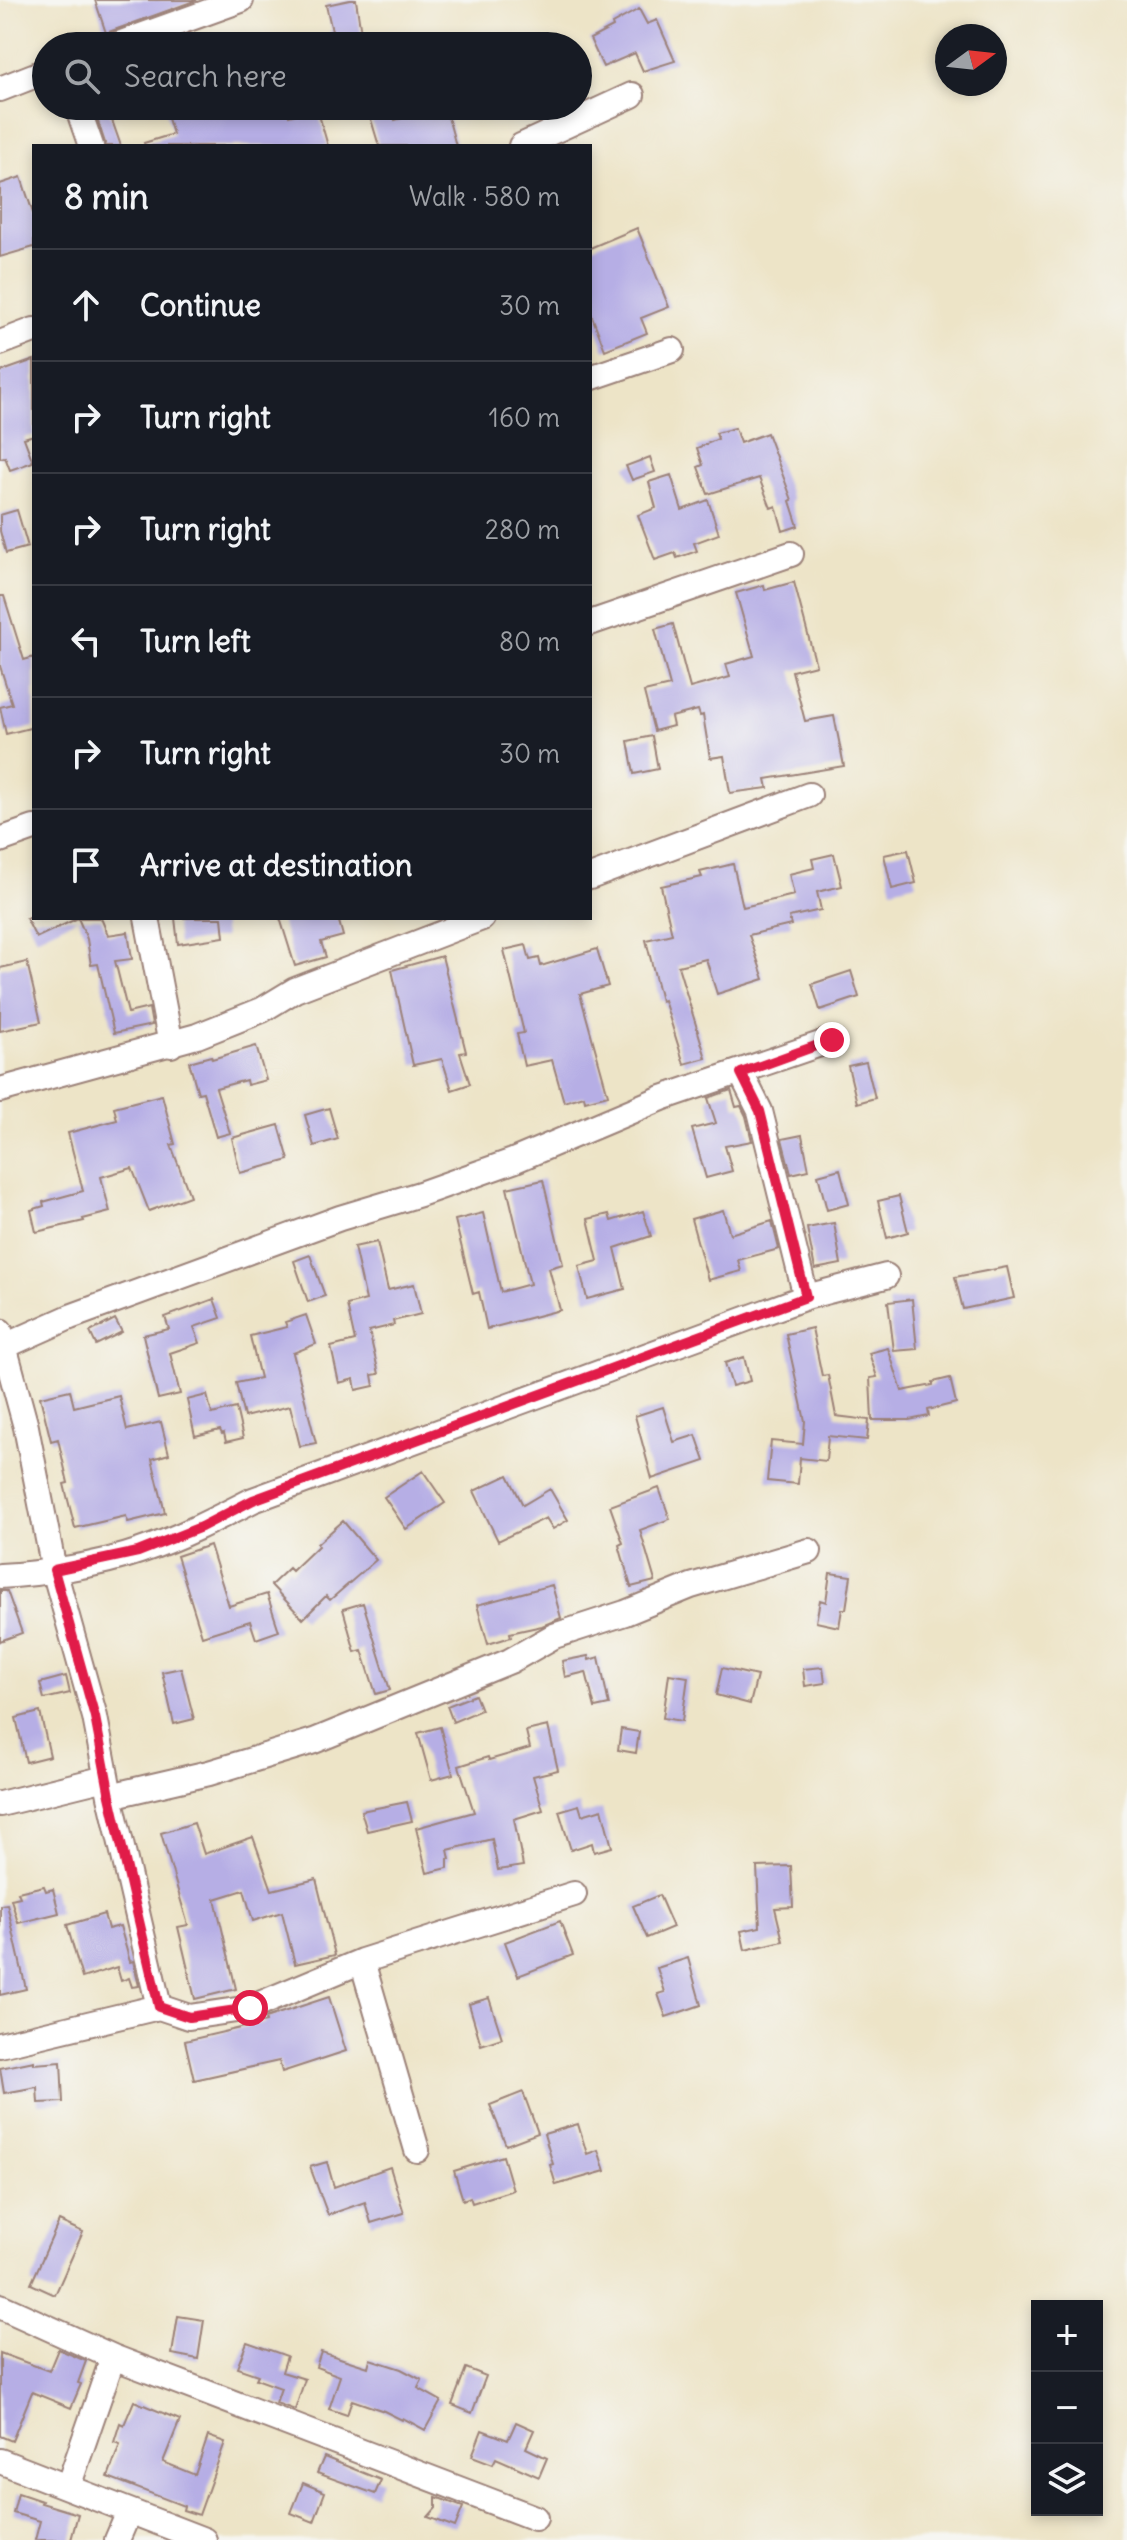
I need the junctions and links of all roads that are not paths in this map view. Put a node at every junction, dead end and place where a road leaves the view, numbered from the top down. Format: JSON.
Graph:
{"nodes":[{"id":1,"x":241,"y":0,"type":"edge"},
{"id":2,"x":152,"y":32,"type":"edge"},
{"id":3,"x":32,"y":76,"type":"edge"},
{"id":4,"x":0,"y":89,"type":"edge"},
{"id":5,"x":632,"y":95,"type":"dead end"},
{"id":6,"x":592,"y":113,"type":"edge"},
{"id":7,"x":82,"y":120,"type":"edge"},
{"id":8,"x":578,"y":120,"type":"edge"},
{"id":9,"x":90,"y":144,"type":"edge"},
{"id":10,"x":525,"y":144,"type":"edge"},
{"id":11,"x":32,"y":331,"type":"edge"},
{"id":12,"x":0,"y":343,"type":"edge"},
{"id":13,"x":672,"y":350,"type":"dead end"},
{"id":14,"x":592,"y":377,"type":"edge"},
{"id":15,"x":791,"y":554,"type":"dead end"},
{"id":16,"x":592,"y":622,"type":"edge"},
{"id":17,"x":809,"y":795,"type":"dead end"},
{"id":18,"x":32,"y":829,"type":"edge"},
{"id":19,"x":0,"y":840,"type":"edge"},
{"id":20,"x":592,"y":876,"type":"edge"},
{"id":21,"x":147,"y":920,"type":"edge"},
{"id":22,"x":477,"y":920,"type":"edge"},
{"id":23,"x":832,"y":1040,"type":"dead end"},
{"id":24,"x":171,"y":1045,"type":"junction"},
{"id":25,"x":741,"y":1073,"type":"junction"},
{"id":26,"x":0,"y":1090,"type":"edge"},
{"id":27,"x":886,"y":1276,"type":"dead end"},
{"id":28,"x":806,"y":1297,"type":"junction"},
{"id":29,"x":3,"y":1339,"type":"edge"},
{"id":30,"x":809,"y":1551,"type":"dead end"},
{"id":31,"x":54,"y":1570,"type":"junction"},
{"id":32,"x":0,"y":1576,"type":"edge"},
{"id":33,"x":108,"y":1787,"type":"junction"},
{"id":34,"x":0,"y":1804,"type":"edge"},
{"id":35,"x":574,"y":1894,"type":"dead end"},
{"id":36,"x":362,"y":1961,"type":"junction"},
{"id":37,"x":159,"y":2007,"type":"junction"},
{"id":38,"x":0,"y":2045,"type":"edge"},
{"id":39,"x":417,"y":2150,"type":"dead end"},
{"id":40,"x":0,"y":2306,"type":"edge"},
{"id":41,"x":113,"y":2357,"type":"junction"},
{"id":42,"x":0,"y":2461,"type":"edge"},
{"id":43,"x":68,"y":2487,"type":"junction"},
{"id":44,"x":129,"y":2512,"type":"junction"},
{"id":45,"x":535,"y":2518,"type":"dead end"},
{"id":46,"x":117,"y":2540,"type":"edge"},
{"id":47,"x":204,"y":2540,"type":"edge"}],
"edges":[{"from":1,"to":2,"type":"street"},
{"from":3,"to":4,"type":"street"},
{"from":5,"to":6,"type":"street"},
{"from":7,"to":9,"type":"street"},
{"from":8,"to":10,"type":"street"},
{"from":11,"to":12,"type":"street"},
{"from":13,"to":14,"type":"street"},
{"from":15,"to":16,"type":"street"},
{"from":17,"to":20,"type":"street"},
{"from":18,"to":19,"type":"street"},
{"from":21,"to":24,"type":"street"},
{"from":22,"to":24,"type":"street"},
{"from":23,"to":25,"type":"street"},
{"from":24,"to":26,"type":"street"},
{"from":25,"to":28,"type":"street"},
{"from":25,"to":29,"type":"street"},
{"from":27,"to":28,"type":"street"},
{"from":28,"to":31,"type":"street"},
{"from":29,"to":31,"type":"street"},
{"from":30,"to":33,"type":"street"},
{"from":31,"to":32,"type":"street"},
{"from":31,"to":33,"type":"street"},
{"from":33,"to":34,"type":"street"},
{"from":33,"to":37,"type":"street"},
{"from":35,"to":36,"type":"street"},
{"from":36,"to":37,"type":"street"},
{"from":36,"to":39,"type":"street"},
{"from":37,"to":38,"type":"street"},
{"from":40,"to":41,"type":"street"},
{"from":41,"to":43,"type":"street"},
{"from":41,"to":45,"type":"street"},
{"from":42,"to":43,"type":"street"},
{"from":43,"to":44,"type":"street"},
{"from":44,"to":46,"type":"street"},
{"from":44,"to":47,"type":"street"}]}
